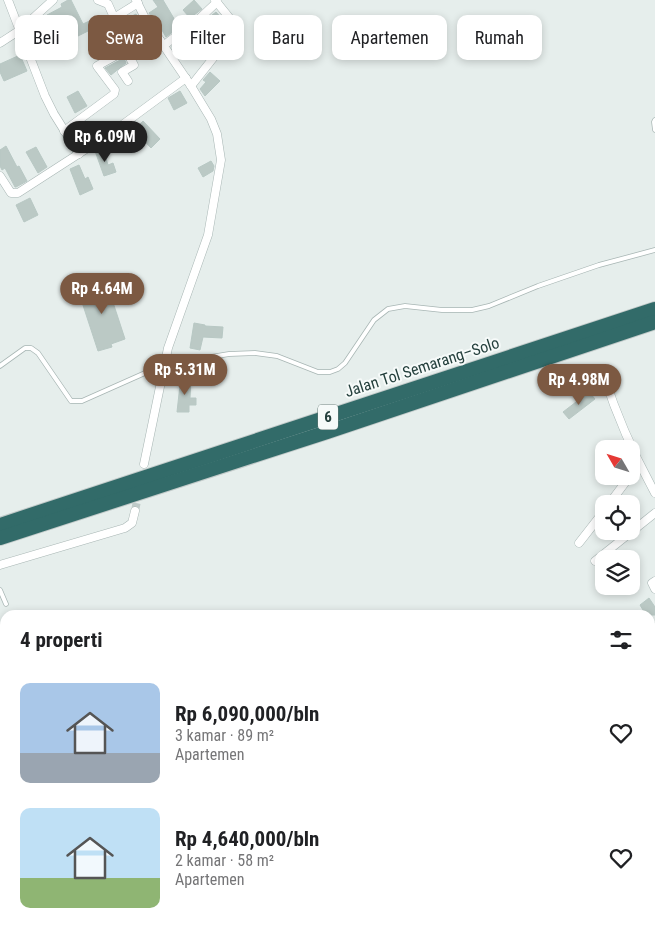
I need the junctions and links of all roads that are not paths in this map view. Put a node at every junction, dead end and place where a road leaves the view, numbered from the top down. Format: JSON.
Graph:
{"nodes":[{"id":1,"x":8,"y":0,"type":"edge"},
{"id":2,"x":54,"y":0,"type":"edge"},
{"id":3,"x":98,"y":0,"type":"edge"},
{"id":4,"x":216,"y":1,"type":"edge"},
{"id":5,"x":137,"y":2,"type":"edge"},
{"id":6,"x":37,"y":15,"type":"edge"},
{"id":7,"x":113,"y":15,"type":"edge"},
{"id":8,"x":118,"y":15,"type":"edge"},
{"id":9,"x":145,"y":15,"type":"edge"},
{"id":10,"x":15,"y":18,"type":"edge"},
{"id":11,"x":15,"y":33,"type":"edge"},
{"id":12,"x":0,"y":42,"type":"edge"},
{"id":13,"x":162,"y":43,"type":"joint"},
{"id":14,"x":31,"y":60,"type":"edge"},
{"id":15,"x":112,"y":60,"type":"edge"},
{"id":16,"x":131,"y":60,"type":"edge"},
{"id":17,"x":186,"y":78,"type":"junction"},
{"id":18,"x":128,"y":81,"type":"dead end"},
{"id":19,"x":191,"y":86,"type":"junction"},
{"id":20,"x":655,"y":120,"type":"edge"},
{"id":21,"x":655,"y":130,"type":"edge"},
{"id":22,"x":64,"y":131,"type":"junction"},
{"id":23,"x":79,"y":154,"type":"junction"},
{"id":24,"x":0,"y":176,"type":"edge"},
{"id":25,"x":655,"y":250,"type":"edge"},
{"id":26,"x":655,"y":309,"type":"edge"},
{"id":27,"x":655,"y":322,"type":"edge"},
{"id":28,"x":163,"y":365,"type":"junction"},
{"id":29,"x":0,"y":366,"type":"edge"},
{"id":30,"x":604,"y":376,"type":"dead end"},
{"id":31,"x":629,"y":440,"type":"edge"},
{"id":32,"x":144,"y":464,"type":"dead end"},
{"id":33,"x":640,"y":464,"type":"edge"},
{"id":34,"x":624,"y":485,"type":"edge"},
{"id":35,"x":655,"y":493,"type":"edge"},
{"id":36,"x":616,"y":495,"type":"edge"},
{"id":37,"x":135,"y":511,"type":"tunnel mouth"},
{"id":38,"x":655,"y":513,"type":"edge"},
{"id":39,"x":595,"y":523,"type":"edge"},
{"id":40,"x":0,"y":525,"type":"edge"},
{"id":41,"x":0,"y":538,"type":"edge"},
{"id":42,"x":579,"y":543,"type":"dead end"},
{"id":43,"x":609,"y":550,"type":"edge"},
{"id":44,"x":0,"y":565,"type":"edge"},
{"id":45,"x":655,"y":581,"type":"edge"},
{"id":46,"x":655,"y":589,"type":"edge"},
{"id":47,"x":0,"y":590,"type":"edge"},
{"id":48,"x":6,"y":604,"type":"dead end"}],
"edges":[{"from":1,"to":10,"type":"street"},
{"from":2,"to":6,"type":"street"},
{"from":3,"to":7,"type":"street"},
{"from":4,"to":13,"type":"street"},
{"from":4,"to":19,"type":"street"},
{"from":5,"to":8,"type":"street"},
{"from":5,"to":9,"type":"street"},
{"from":11,"to":12,"type":"street"},
{"from":13,"to":17,"type":"street"},
{"from":14,"to":22,"type":"street"},
{"from":15,"to":22,"type":"street"},
{"from":16,"to":18,"type":"street"},
{"from":17,"to":19,"type":"street"},
{"from":17,"to":23,"type":"street"},
{"from":19,"to":28,"type":"street"},
{"from":20,"to":21,"type":"lane"},
{"from":22,"to":23,"type":"street"},
{"from":23,"to":24,"type":"street"},
{"from":25,"to":28,"type":"lane"},
{"from":26,"to":40,"type":"highway","name":"Jalan Tol Semarang–Solo","number":"6"},
{"from":27,"to":41,"type":"highway","name":"Jalan Tol Semarang–Solo","number":"6"},
{"from":28,"to":29,"type":"lane"},
{"from":28,"to":32,"type":"street"},
{"from":30,"to":31,"type":"street"},
{"from":33,"to":35,"type":"street"},
{"from":34,"to":36,"type":"street"},
{"from":37,"to":44,"type":"street"},
{"from":38,"to":43,"type":"street"},
{"from":39,"to":42,"type":"street"},
{"from":45,"to":46,"type":"street"},
{"from":47,"to":48,"type":"lane"}]}
